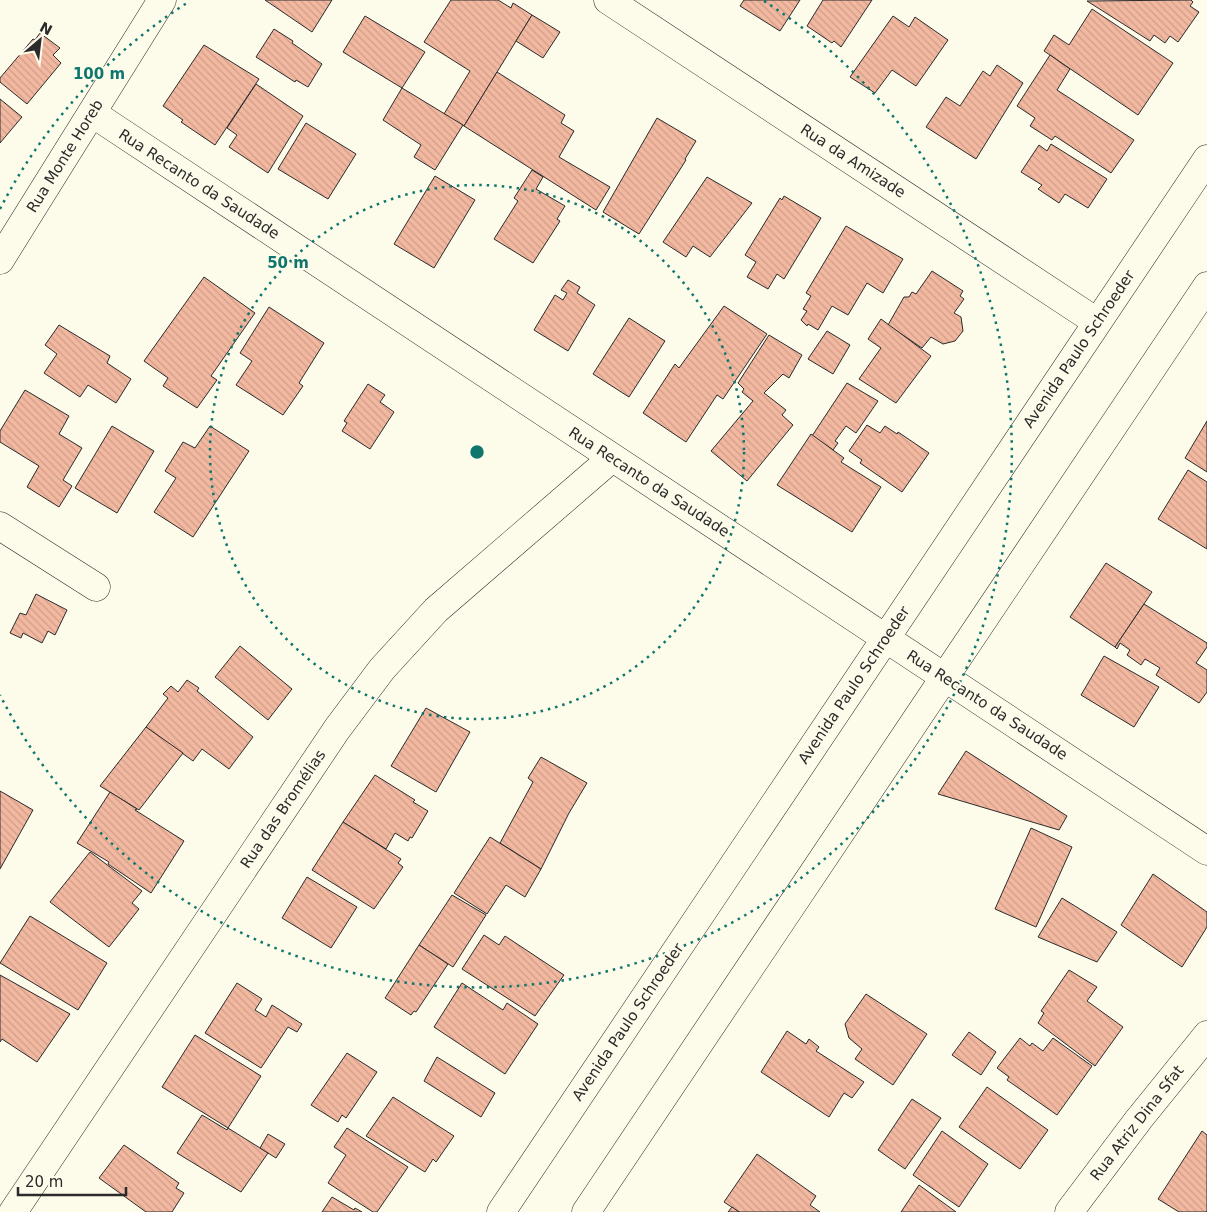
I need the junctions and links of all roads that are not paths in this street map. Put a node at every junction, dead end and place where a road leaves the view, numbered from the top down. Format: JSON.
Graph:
{"nodes":[{"id":1,"x":162,"y":0,"type":"edge"},
{"id":2,"x":608,"y":0,"type":"edge"},
{"id":3,"x":92,"y":113,"type":"junction"},
{"id":4,"x":1207,"y":159,"type":"edge"},
{"id":5,"x":0,"y":260,"type":"edge"},
{"id":6,"x":1207,"y":286,"type":"edge"},
{"id":7,"x":1097,"y":322,"type":"junction"},
{"id":8,"x":612,"y":458,"type":"junction"},
{"id":9,"x":0,"y":526,"type":"edge"},
{"id":10,"x":96,"y":587,"type":"dead end"},
{"id":11,"x":885,"y":638,"type":"junction"},
{"id":12,"x":944,"y":677,"type":"junction"},
{"id":13,"x":1207,"y":851,"type":"edge"},
{"id":14,"x":1202,"y":1049,"type":"edge"},
{"id":15,"x":13,"y":1212,"type":"edge"},
{"id":16,"x":501,"y":1212,"type":"edge"},
{"id":17,"x":586,"y":1212,"type":"edge"},
{"id":18,"x":1069,"y":1212,"type":"edge"}],
"edges":[{"from":1,"to":3,"type":"street","name":"Rua Monte Horeb"},
{"from":2,"to":7,"type":"street","name":"Rua da Amizade"},
{"from":3,"to":5,"type":"street","name":"Rua Monte Horeb"},
{"from":3,"to":8,"type":"street","name":"Rua Recanto da Saudade"},
{"from":4,"to":7,"type":"street","name":"Avenida Paulo Schroeder"},
{"from":6,"to":12,"type":"street"},
{"from":7,"to":11,"type":"street","name":"Avenida Paulo Schroeder"},
{"from":8,"to":11,"type":"street","name":"Rua Recanto da Saudade"},
{"from":8,"to":15,"type":"street","name":"Rua das Bromélias"},
{"from":9,"to":10,"type":"street"},
{"from":11,"to":12,"type":"street","name":"Rua Recanto da Saudade"},
{"from":11,"to":16,"type":"street","name":"Avenida Paulo Schroeder"},
{"from":12,"to":13,"type":"street","name":"Rua Recanto da Saudade"},
{"from":12,"to":17,"type":"street"},
{"from":14,"to":18,"type":"street","name":"Rua Atriz Dina Sfat"}]}
